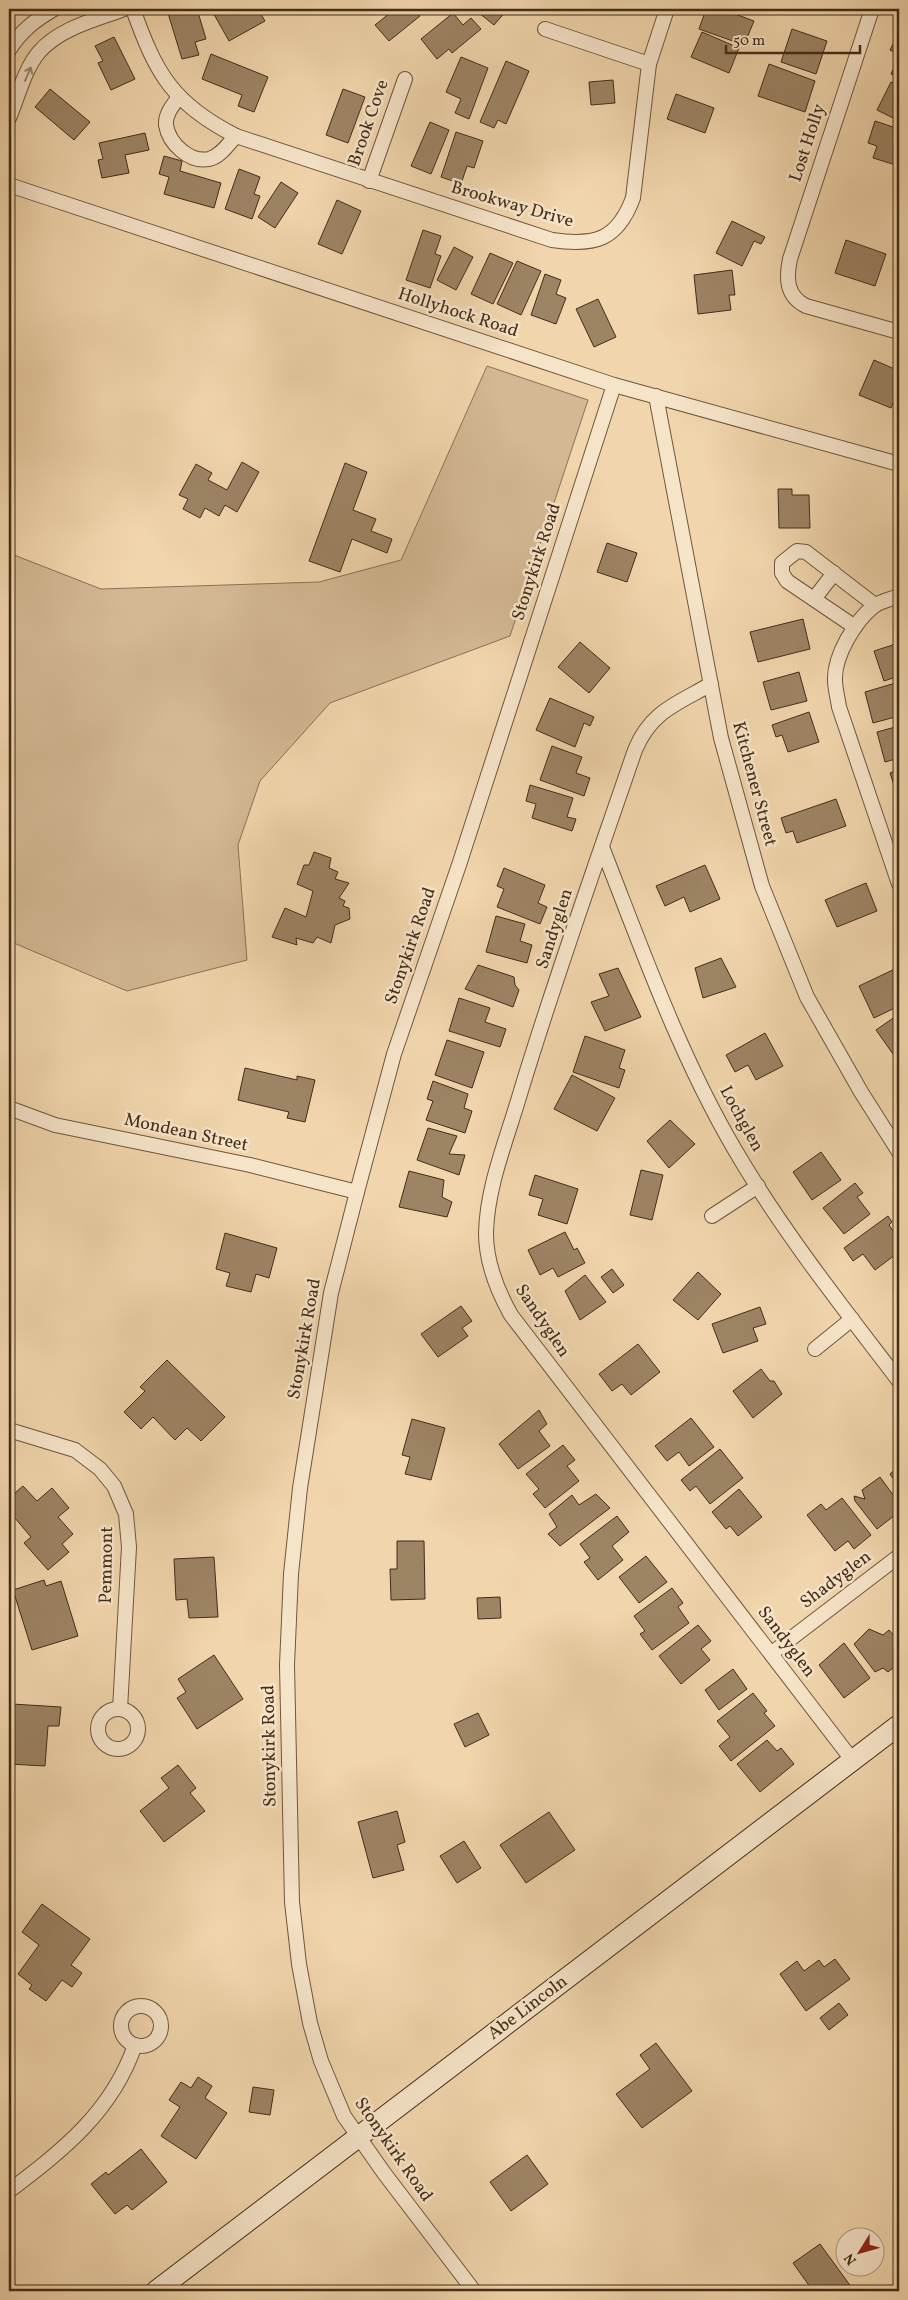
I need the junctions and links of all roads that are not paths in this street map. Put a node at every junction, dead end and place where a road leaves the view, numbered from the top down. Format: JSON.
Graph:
{"nodes":[{"id":1,"x":54,"y":9,"type":"edge"},
{"id":2,"x":124,"y":9,"type":"edge"},
{"id":3,"x":133,"y":9,"type":"edge"},
{"id":4,"x":667,"y":9,"type":"edge"},
{"id":5,"x":872,"y":9,"type":"edge"},
{"id":6,"x":545,"y":29,"type":"dead end"},
{"id":7,"x":9,"y":50,"type":"edge"},
{"id":8,"x":649,"y":64,"type":"junction"},
{"id":9,"x":405,"y":79,"type":"dead end"},
{"id":10,"x":179,"y":97,"type":"junction"},
{"id":11,"x":9,"y":118,"type":"edge"},
{"id":12,"x":236,"y":136,"type":"junction"},
{"id":13,"x":369,"y":181,"type":"junction"},
{"id":14,"x":9,"y":185,"type":"edge"},
{"id":15,"x":899,"y":332,"type":"edge"},
{"id":16,"x":614,"y":385,"type":"junction"},
{"id":17,"x":656,"y":396,"type":"junction"},
{"id":18,"x":899,"y":464,"type":"edge"},
{"id":19,"x":834,"y":573,"type":"junction"},
{"id":20,"x":899,"y":596,"type":"edge"},
{"id":21,"x":814,"y":599,"type":"junction"},
{"id":22,"x":875,"y":605,"type":"junction"},
{"id":23,"x":855,"y":627,"type":"junction"},
{"id":24,"x":711,"y":684,"type":"junction"},
{"id":25,"x":602,"y":847,"type":"junction"},
{"id":26,"x":899,"y":884,"type":"edge"},
{"id":27,"x":9,"y":1108,"type":"edge"},
{"id":28,"x":899,"y":1152,"type":"edge"},
{"id":29,"x":758,"y":1186,"type":"junction"},
{"id":30,"x":357,"y":1192,"type":"junction"},
{"id":31,"x":712,"y":1216,"type":"dead end"},
{"id":32,"x":852,"y":1319,"type":"junction"},
{"id":33,"x":815,"y":1349,"type":"dead end"},
{"id":34,"x":899,"y":1381,"type":"edge"},
{"id":35,"x":9,"y":1430,"type":"edge"},
{"id":36,"x":899,"y":1556,"type":"edge"},
{"id":37,"x":772,"y":1653,"type":"junction"},
{"id":38,"x":120,"y":1709,"type":"dead end"},
{"id":39,"x":899,"y":1725,"type":"edge"},
{"id":40,"x":853,"y":1761,"type":"junction"},
{"id":41,"x":135,"y":2045,"type":"dead end"},
{"id":42,"x":358,"y":2137,"type":"junction"},
{"id":43,"x":9,"y":2191,"type":"edge"},
{"id":44,"x":156,"y":2291,"type":"edge"},
{"id":45,"x":474,"y":2291,"type":"edge"}],
"edges":[{"from":1,"to":7,"type":"street"},
{"from":11,"to":2,"type":"street","one_way":true},
{"from":3,"to":10,"type":"street","name":"Brookway Drive"},
{"from":4,"to":8,"type":"street","name":"Brookway Drive"},
{"from":5,"to":15,"type":"street","name":"Lost Holly"},
{"from":6,"to":8,"type":"street"},
{"from":8,"to":13,"type":"street","name":"Brookway Drive"},
{"from":9,"to":13,"type":"street","name":"Brook Cove"},
{"from":10,"to":12,"type":"street","name":"Brookway Drive"},
{"from":10,"to":12,"type":"street"},
{"from":12,"to":13,"type":"street","name":"Brookway Drive"},
{"from":14,"to":16,"type":"street","name":"Hollyhock Road"},
{"from":16,"to":17,"type":"street","name":"Hollyhock Road"},
{"from":16,"to":30,"type":"street","name":"Stonykirk Road"},
{"from":17,"to":18,"type":"street","name":"Hollyhock Road"},
{"from":17,"to":24,"type":"street","name":"Kitchener Street"},
{"from":19,"to":21,"type":"street"},
{"from":19,"to":21,"type":"street"},
{"from":19,"to":22,"type":"street"},
{"from":20,"to":22,"type":"street"},
{"from":21,"to":23,"type":"street"},
{"from":22,"to":23,"type":"street"},
{"from":23,"to":26,"type":"street"},
{"from":24,"to":25,"type":"street","name":"Sandyglen"},
{"from":24,"to":28,"type":"street","name":"Kitchener Street"},
{"from":25,"to":29,"type":"street","name":"Lochglen"},
{"from":25,"to":37,"type":"street","name":"Sandyglen"},
{"from":27,"to":30,"type":"street","name":"Mondean Street"},
{"from":29,"to":31,"type":"street"},
{"from":29,"to":32,"type":"street","name":"Lochglen"},
{"from":30,"to":42,"type":"street","name":"Stonykirk Road"},
{"from":32,"to":33,"type":"street"},
{"from":32,"to":34,"type":"street","name":"Lochglen"},
{"from":35,"to":38,"type":"street","name":"Pemmont"},
{"from":36,"to":37,"type":"street","name":"Shadyglen"},
{"from":37,"to":40,"type":"street","name":"Sandyglen"},
{"from":39,"to":40,"type":"street","name":"Abe Lincoln"},
{"from":40,"to":42,"type":"street","name":"Abe Lincoln"},
{"from":41,"to":43,"type":"street"},
{"from":42,"to":44,"type":"street","name":"Abe Lincoln"},
{"from":42,"to":45,"type":"street","name":"Stonykirk Road"}]}
